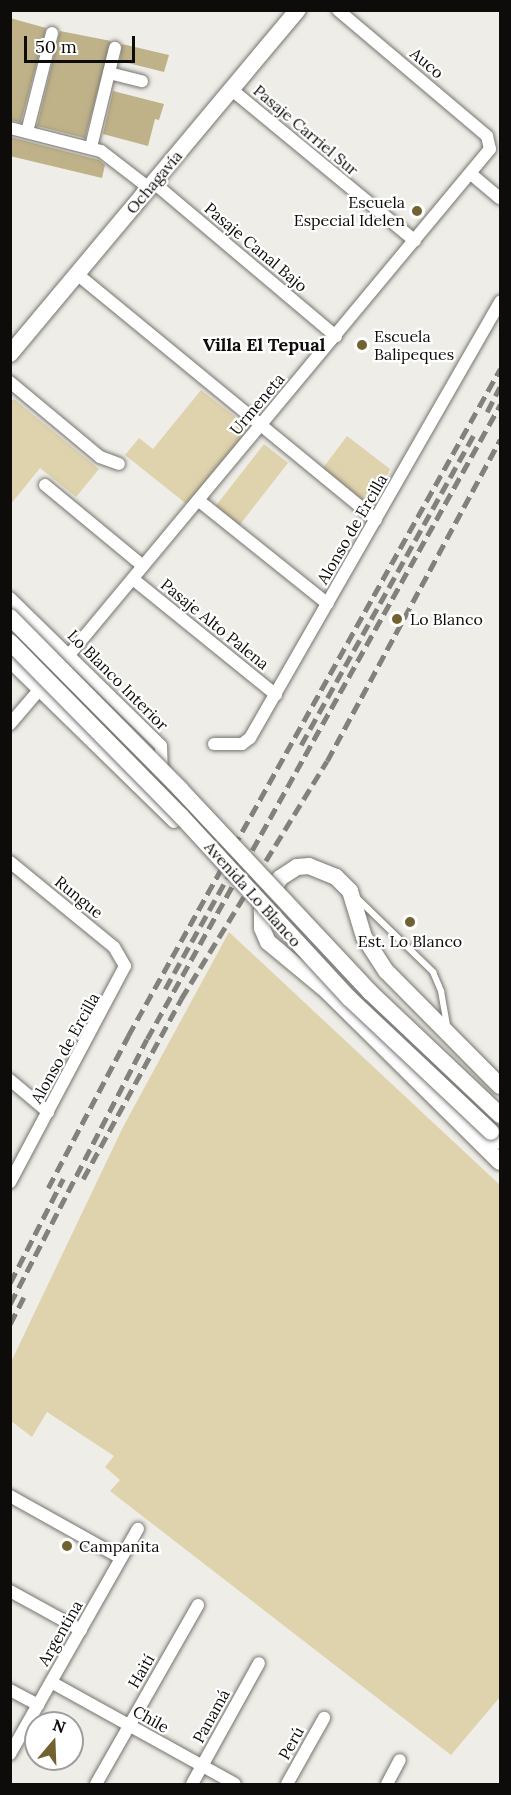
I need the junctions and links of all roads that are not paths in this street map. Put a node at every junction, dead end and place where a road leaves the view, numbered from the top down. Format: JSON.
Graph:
{"nodes":[{"id":1,"x":298,"y":10,"type":"edge"},
{"id":2,"x":338,"y":10,"type":"edge"},
{"id":3,"x":52,"y":33,"type":"dead end"},
{"id":4,"x":115,"y":48,"type":"dead end"},
{"id":5,"x":109,"y":73,"type":"junction"},
{"id":6,"x":142,"y":81,"type":"dead end"},
{"id":7,"x":232,"y":90,"type":"junction"},
{"id":8,"x":10,"y":128,"type":"edge"},
{"id":9,"x":27,"y":132,"type":"junction"},
{"id":10,"x":490,"y":144,"type":"joint"},
{"id":11,"x":91,"y":147,"type":"junction"},
{"id":12,"x":471,"y":174,"type":"junction"},
{"id":13,"x":152,"y":185,"type":"junction"},
{"id":14,"x":501,"y":198,"type":"edge"},
{"id":15,"x":415,"y":241,"type":"junction"},
{"id":16,"x":77,"y":274,"type":"junction"},
{"id":17,"x":501,"y":302,"type":"edge"},
{"id":18,"x":336,"y":336,"type":"junction"},
{"id":19,"x":10,"y":354,"type":"edge"},
{"id":20,"x":10,"y":382,"type":"edge"},
{"id":21,"x":259,"y":427,"type":"junction"},
{"id":22,"x":119,"y":464,"type":"dead end"},
{"id":23,"x":45,"y":485,"type":"dead end"},
{"id":24,"x":198,"y":500,"type":"junction"},
{"id":25,"x":376,"y":520,"type":"junction"},
{"id":26,"x":143,"y":566,"type":"junction"},
{"id":27,"x":133,"y":579,"type":"junction"},
{"id":28,"x":10,"y":598,"type":"edge"},
{"id":29,"x":328,"y":604,"type":"junction"},
{"id":30,"x":10,"y":617,"type":"edge"},
{"id":31,"x":10,"y":642,"type":"edge"},
{"id":32,"x":69,"y":655,"type":"junction"},
{"id":33,"x":10,"y":662,"type":"edge"},
{"id":34,"x":39,"y":690,"type":"junction"},
{"id":35,"x":276,"y":695,"type":"junction"},
{"id":36,"x":10,"y":724,"type":"edge"},
{"id":37,"x":214,"y":744,"type":"dead end"},
{"id":38,"x":136,"y":785,"type":"junction"},
{"id":39,"x":174,"y":822,"type":"dead end"},
{"id":40,"x":10,"y":862,"type":"edge"},
{"id":41,"x":350,"y":891,"type":"junction"},
{"id":42,"x":124,"y":961,"type":"joint"},
{"id":43,"x":448,"y":1035,"type":"junction"},
{"id":44,"x":10,"y":1080,"type":"edge"},
{"id":45,"x":501,"y":1086,"type":"edge"},
{"id":46,"x":48,"y":1112,"type":"junction"},
{"id":47,"x":501,"y":1115,"type":"edge"},
{"id":48,"x":496,"y":1137,"type":"edge"},
{"id":49,"x":501,"y":1162,"type":"edge"},
{"id":50,"x":10,"y":1182,"type":"edge"},
{"id":51,"x":10,"y":1496,"type":"edge"},
{"id":52,"x":138,"y":1529,"type":"dead end"},
{"id":53,"x":121,"y":1558,"type":"junction"},
{"id":54,"x":10,"y":1591,"type":"edge"},
{"id":55,"x":198,"y":1605,"type":"dead end"},
{"id":56,"x":81,"y":1630,"type":"junction"},
{"id":57,"x":260,"y":1663,"type":"dead end"},
{"id":58,"x":51,"y":1682,"type":"junction"},
{"id":59,"x":10,"y":1690,"type":"edge"},
{"id":60,"x":38,"y":1705,"type":"junction"},
{"id":61,"x":324,"y":1718,"type":"dead end"},
{"id":62,"x":129,"y":1725,"type":"junction"},
{"id":63,"x":10,"y":1754,"type":"edge"},
{"id":64,"x":400,"y":1760,"type":"dead end"},
{"id":65,"x":202,"y":1766,"type":"junction"},
{"id":66,"x":96,"y":1785,"type":"edge"},
{"id":67,"x":192,"y":1785,"type":"edge"},
{"id":68,"x":235,"y":1785,"type":"edge"},
{"id":69,"x":287,"y":1785,"type":"edge"},
{"id":70,"x":387,"y":1785,"type":"edge"}],
"edges":[{"from":1,"to":7,"type":"main road","name":"Ochagavía"},
{"from":2,"to":10,"type":"street","name":"Auco"},
{"from":3,"to":9,"type":"street"},
{"from":4,"to":5,"type":"street"},
{"from":5,"to":6,"type":"street"},
{"from":5,"to":11,"type":"street"},
{"from":7,"to":13,"type":"main road","name":"Ochagavía"},
{"from":7,"to":15,"type":"street","name":"Pasaje Carriel Sur"},
{"from":8,"to":9,"type":"street","name":"Pasaje Canal Bajo"},
{"from":9,"to":11,"type":"street","name":"Pasaje Canal Bajo"},
{"from":10,"to":12,"type":"street","name":"Urmeneta"},
{"from":11,"to":13,"type":"street","name":"Pasaje Canal Bajo"},
{"from":12,"to":14,"type":"street"},
{"from":12,"to":15,"type":"street","name":"Urmeneta"},
{"from":13,"to":16,"type":"main road","name":"Ochagavía"},
{"from":13,"to":18,"type":"street","name":"Pasaje Canal Bajo"},
{"from":15,"to":18,"type":"street","name":"Urmeneta"},
{"from":16,"to":19,"type":"main road","name":"Ochagavía"},
{"from":16,"to":21,"type":"street"},
{"from":17,"to":25,"type":"street","name":"Alonso de Ercilla"},
{"from":18,"to":21,"type":"street","name":"Urmeneta"},
{"from":20,"to":22,"type":"street"},
{"from":21,"to":24,"type":"street","name":"Urmeneta"},
{"from":21,"to":25,"type":"street"},
{"from":23,"to":26,"type":"street"},
{"from":24,"to":26,"type":"street","name":"Urmeneta"},
{"from":24,"to":29,"type":"street"},
{"from":25,"to":29,"type":"street","name":"Alonso de Ercilla"},
{"from":26,"to":27,"type":"street","name":"Urmeneta"},
{"from":27,"to":32,"type":"street","name":"Urmeneta"},
{"from":27,"to":35,"type":"street","name":"Pasaje Alto Palena"},
{"from":28,"to":32,"type":"street","name":"Lo Blanco Interior"},
{"from":29,"to":35,"type":"street","name":"Alonso de Ercilla"},
{"from":30,"to":47,"type":"main road","name":"Avenida Lo Blanco","bridge":true},
{"from":31,"to":48,"type":"main road","name":"Avenida Lo Blanco","bridge":true},
{"from":32,"to":38,"type":"street","name":"Lo Blanco Interior"},
{"from":33,"to":34,"type":"street"},
{"from":34,"to":36,"type":"street"},
{"from":34,"to":38,"type":"street"},
{"from":35,"to":37,"type":"street","name":"Alonso de Ercilla"},
{"from":38,"to":39,"type":"street"},
{"from":40,"to":42,"type":"street","name":"Rungue"},
{"from":41,"to":43,"type":"main road"},
{"from":41,"to":43,"type":"lane"},
{"from":41,"to":49,"type":"main road"},
{"from":42,"to":46,"type":"street","name":"Alonso de Ercilla"},
{"from":43,"to":45,"type":"main road"},
{"from":44,"to":46,"type":"street"},
{"from":46,"to":50,"type":"street","name":"Alonso de Ercilla"},
{"from":51,"to":53,"type":"street"},
{"from":52,"to":53,"type":"street","name":"Argentina"},
{"from":53,"to":56,"type":"street","name":"Argentina"},
{"from":54,"to":56,"type":"street"},
{"from":55,"to":62,"type":"street","name":"Haití"},
{"from":56,"to":58,"type":"street","name":"Argentina"},
{"from":57,"to":65,"type":"street","name":"Panamá"},
{"from":58,"to":60,"type":"street","name":"Argentina"},
{"from":58,"to":62,"type":"street","name":"Chile"},
{"from":59,"to":60,"type":"street"},
{"from":60,"to":63,"type":"street","name":"Argentina"},
{"from":61,"to":69,"type":"street","name":"Perú"},
{"from":62,"to":65,"type":"street","name":"Chile"},
{"from":62,"to":66,"type":"street","name":"Haití"},
{"from":64,"to":70,"type":"street"},
{"from":65,"to":67,"type":"street","name":"Panamá"},
{"from":65,"to":68,"type":"street","name":"Chile"}]}
